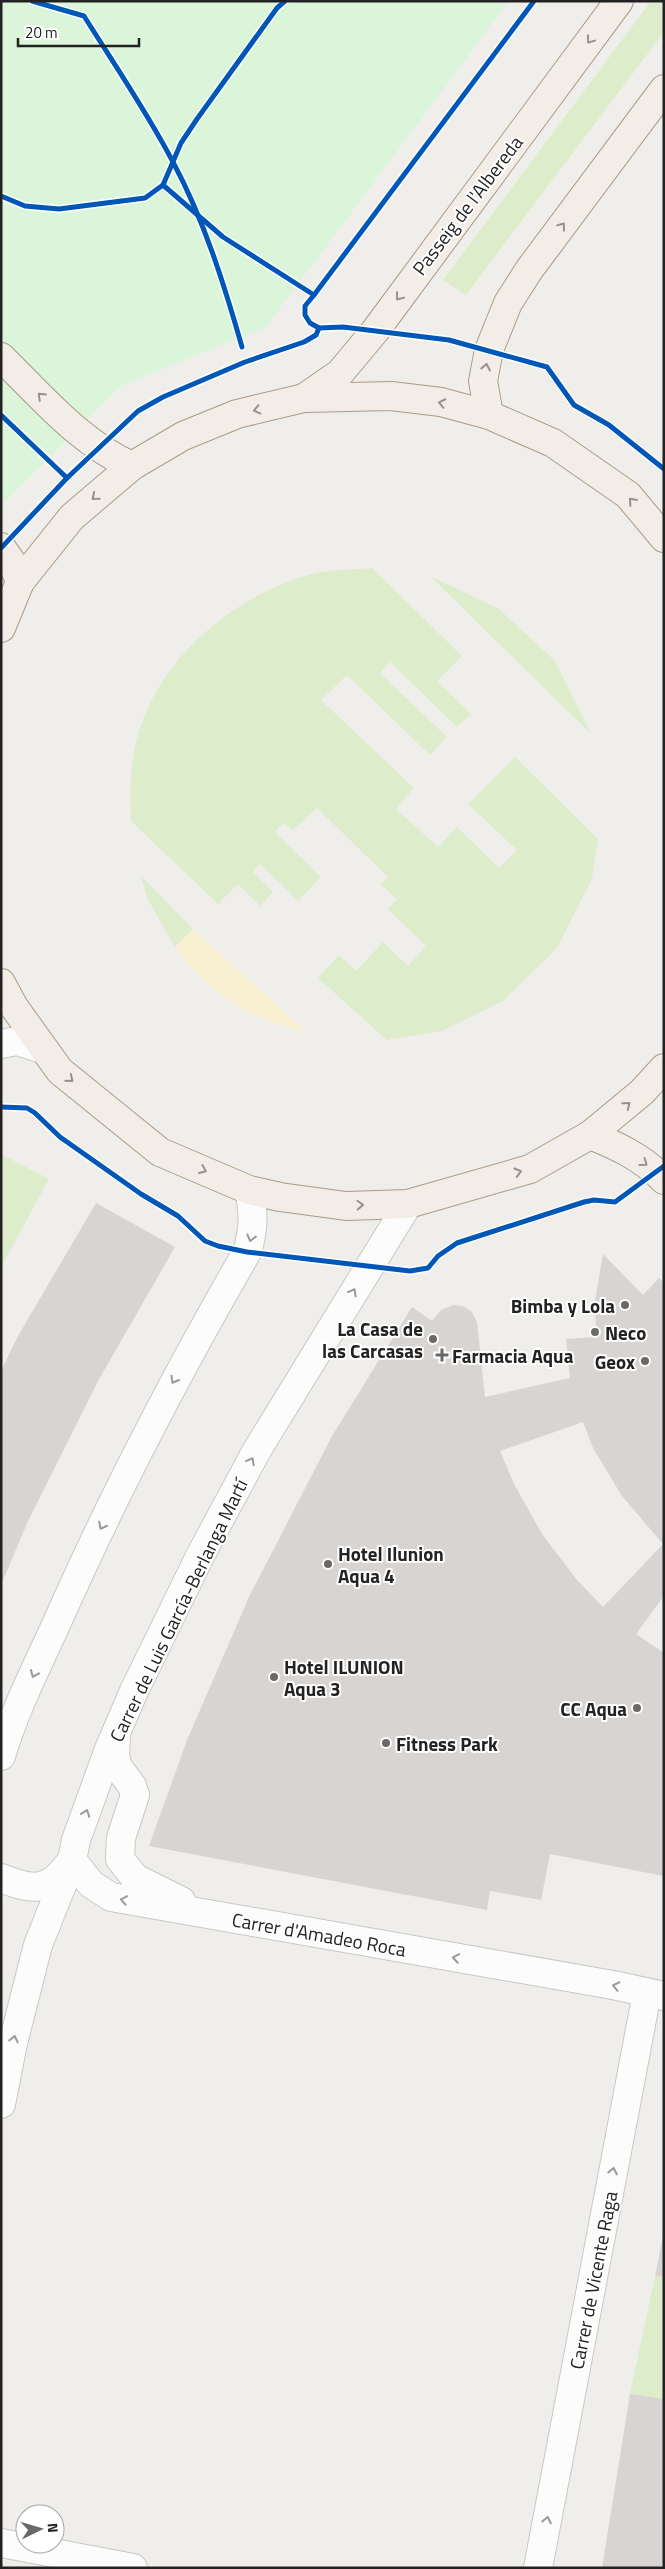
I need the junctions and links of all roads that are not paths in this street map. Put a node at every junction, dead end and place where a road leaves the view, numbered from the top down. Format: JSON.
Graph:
{"nodes":[{"id":1,"x":619,"y":1,"type":"edge"},
{"id":2,"x":664,"y":89,"type":"edge"},
{"id":3,"x":1,"y":357,"type":"edge"},
{"id":4,"x":304,"y":398,"type":"junction"},
{"id":5,"x":489,"y":415,"type":"junction"},
{"id":6,"x":132,"y":466,"type":"junction"},
{"id":7,"x":664,"y":538,"type":"edge"},
{"id":8,"x":1,"y":547,"type":"edge"},
{"id":9,"x":20,"y":582,"type":"junction"},
{"id":10,"x":1,"y":628,"type":"edge"},
{"id":11,"x":1,"y":983,"type":"edge"},
{"id":12,"x":1,"y":1044,"type":"edge"},
{"id":13,"x":42,"y":1049,"type":"junction"},
{"id":14,"x":664,"y":1068,"type":"edge"},
{"id":15,"x":590,"y":1135,"type":"junction"},
{"id":16,"x":664,"y":1180,"type":"edge"},
{"id":17,"x":249,"y":1190,"type":"junction"},
{"id":18,"x":408,"y":1204,"type":"junction"},
{"id":19,"x":116,"y":1734,"type":"junction"},
{"id":20,"x":1,"y":1756,"type":"edge"},
{"id":21,"x":72,"y":1860,"type":"junction"},
{"id":22,"x":1,"y":1878,"type":"edge"},
{"id":23,"x":209,"y":1916,"type":"junction"},
{"id":24,"x":655,"y":1995,"type":"edge"},
{"id":25,"x":1,"y":2104,"type":"edge"},
{"id":26,"x":1,"y":2543,"type":"edge"},
{"id":27,"x":133,"y":2568,"type":"edge"},
{"id":28,"x":538,"y":2568,"type":"edge"}],
"edges":[{"from":1,"to":4,"type":"main road","name":"Passeig de l'Albereda","one_way":true},
{"from":5,"to":2,"type":"main road","one_way":true},
{"from":6,"to":3,"type":"main road","one_way":true},
{"from":5,"to":4,"type":"main road","one_way":true},
{"from":4,"to":6,"type":"main road","one_way":true},
{"from":7,"to":5,"type":"main road","one_way":true},
{"from":6,"to":9,"type":"main road","one_way":true},
{"from":8,"to":9,"type":"main road"},
{"from":9,"to":10,"type":"main road"},
{"from":11,"to":13,"type":"main road"},
{"from":12,"to":13,"type":"street"},
{"from":13,"to":17,"type":"main road","one_way":true},
{"from":15,"to":14,"type":"main road","one_way":true},
{"from":15,"to":16,"type":"main road","one_way":true},
{"from":18,"to":15,"type":"main road","one_way":true},
{"from":17,"to":18,"type":"main road","one_way":true},
{"from":17,"to":20,"type":"street","one_way":true},
{"from":19,"to":18,"type":"street","name":"Carrer de Luis García-Berlanga Martí","one_way":true},
{"from":21,"to":19,"type":"street","name":"Carrer de Luis García-Berlanga Martí","one_way":true},
{"from":19,"to":23,"type":"street"},
{"from":21,"to":22,"type":"street"},
{"from":23,"to":21,"type":"street","name":"Carrer d'Amadeo Roca","one_way":true},
{"from":25,"to":21,"type":"street","name":"Carrer de Luis García-Berlanga Martí","one_way":true},
{"from":24,"to":23,"type":"street","name":"Carrer d'Amadeo Roca","one_way":true},
{"from":28,"to":24,"type":"street","name":"Carrer de Vicente Raga","one_way":true},
{"from":26,"to":27,"type":"street"}]}
